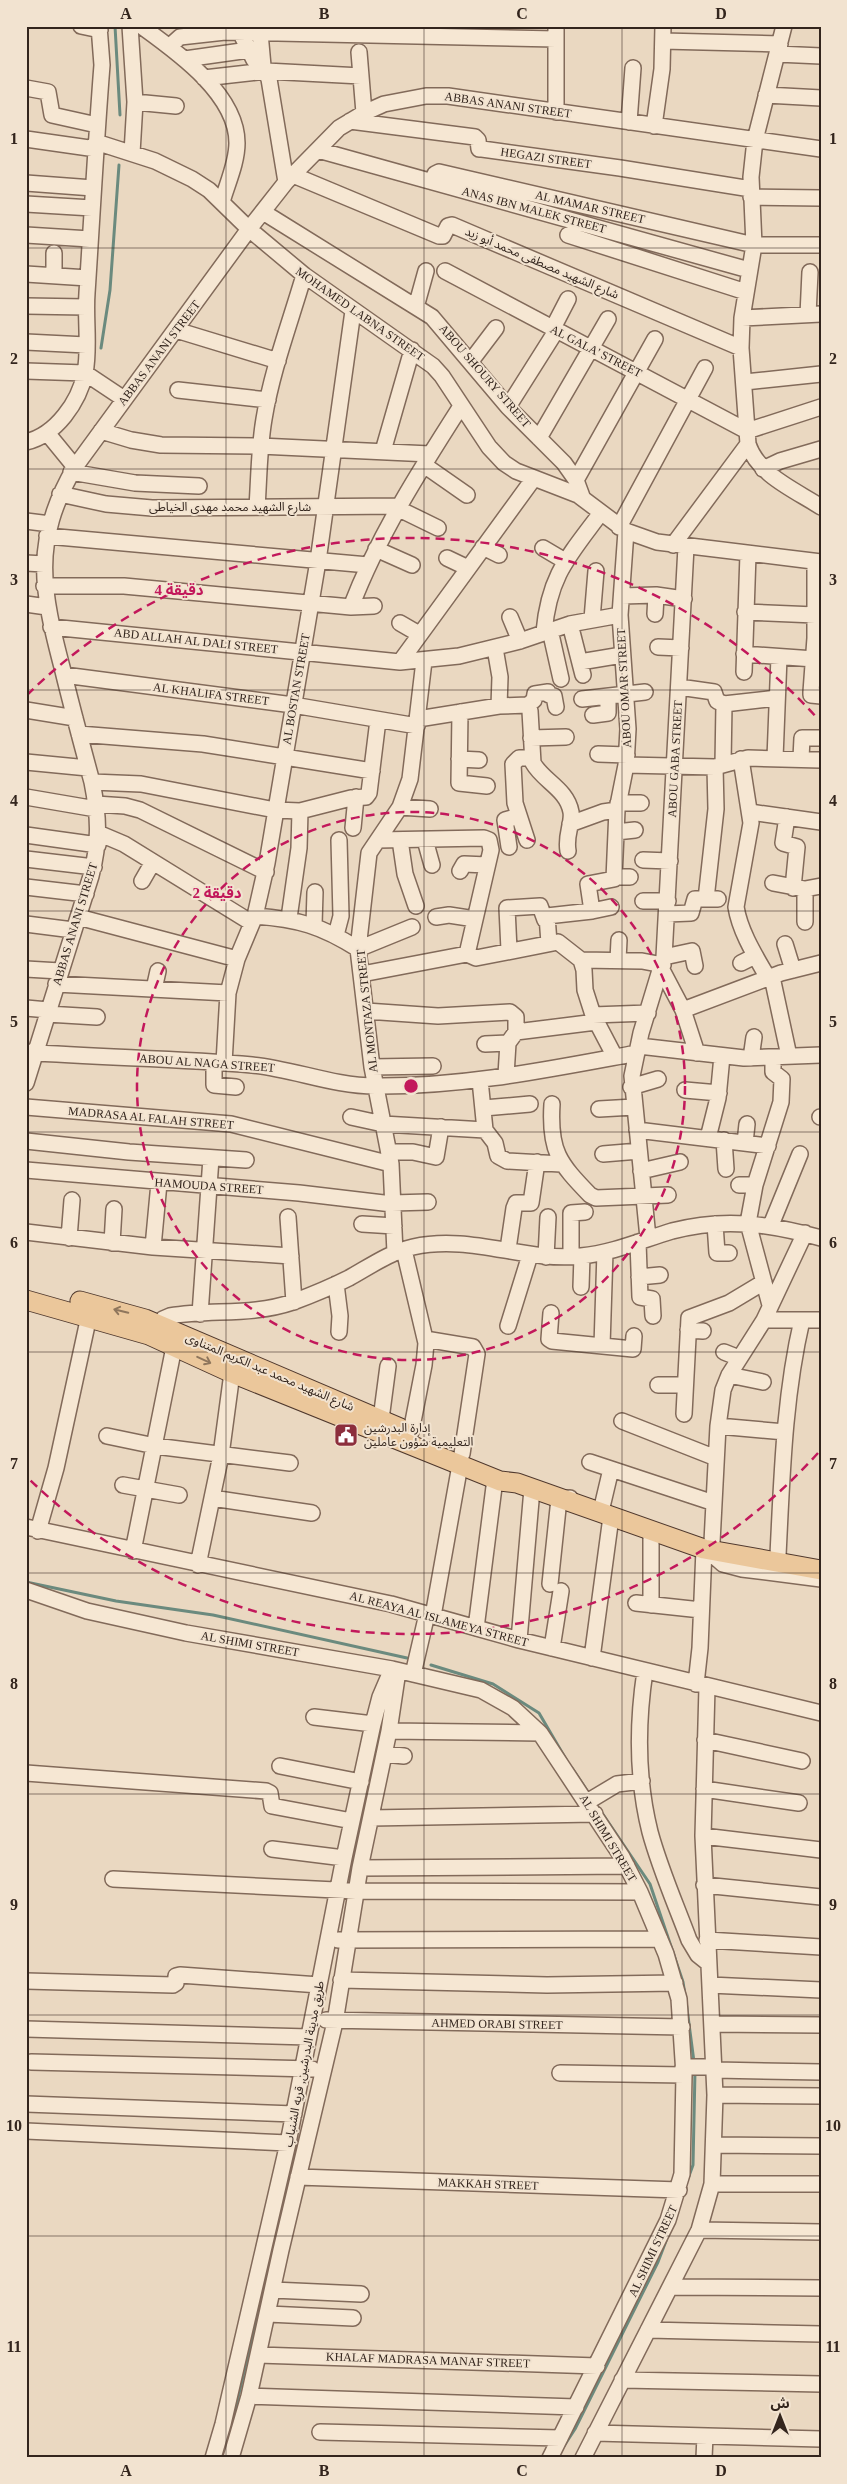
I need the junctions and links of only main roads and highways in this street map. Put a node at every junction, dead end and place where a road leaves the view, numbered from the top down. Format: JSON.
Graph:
{"nodes":[{"id":1,"x":26,"y":1287,"type":"edge"},
{"id":2,"x":26,"y":1300,"type":"edge"},
{"id":3,"x":153,"y":1329,"type":"junction"},
{"id":4,"x":176,"y":1339,"type":"junction"},
{"id":5,"x":461,"y":1460,"type":"junction"},
{"id":6,"x":525,"y":1486,"type":"junction"},
{"id":7,"x":821,"y":1570,"type":"edge"}],
"edges":[{"from":3,"to":1,"type":"main road","name":"شارع الشهيد محمد عبد الكريم المتناوى","one_way":true},
{"from":2,"to":3,"type":"main road","name":"شارع الشهيد محمد عبد الكريم المتناوى"},
{"from":3,"to":4,"type":"main road","name":"شارع الشهيد محمد عبد الكريم المتناوى"},
{"from":4,"to":5,"type":"main road","name":"شارع الشهيد محمد عبد الكريم المتناوى"},
{"from":4,"to":5,"type":"main road","name":"شارع الشهيد محمد عبد الكريم المتناوى","one_way":true},
{"from":5,"to":6,"type":"main road","name":"شارع الشهيد محمد عبد الكريم المتناوى"},
{"from":5,"to":6,"type":"main road","name":"شارع الشهيد محمد عبد الكريم المتناوى"},
{"from":6,"to":7,"type":"main road"}]}
